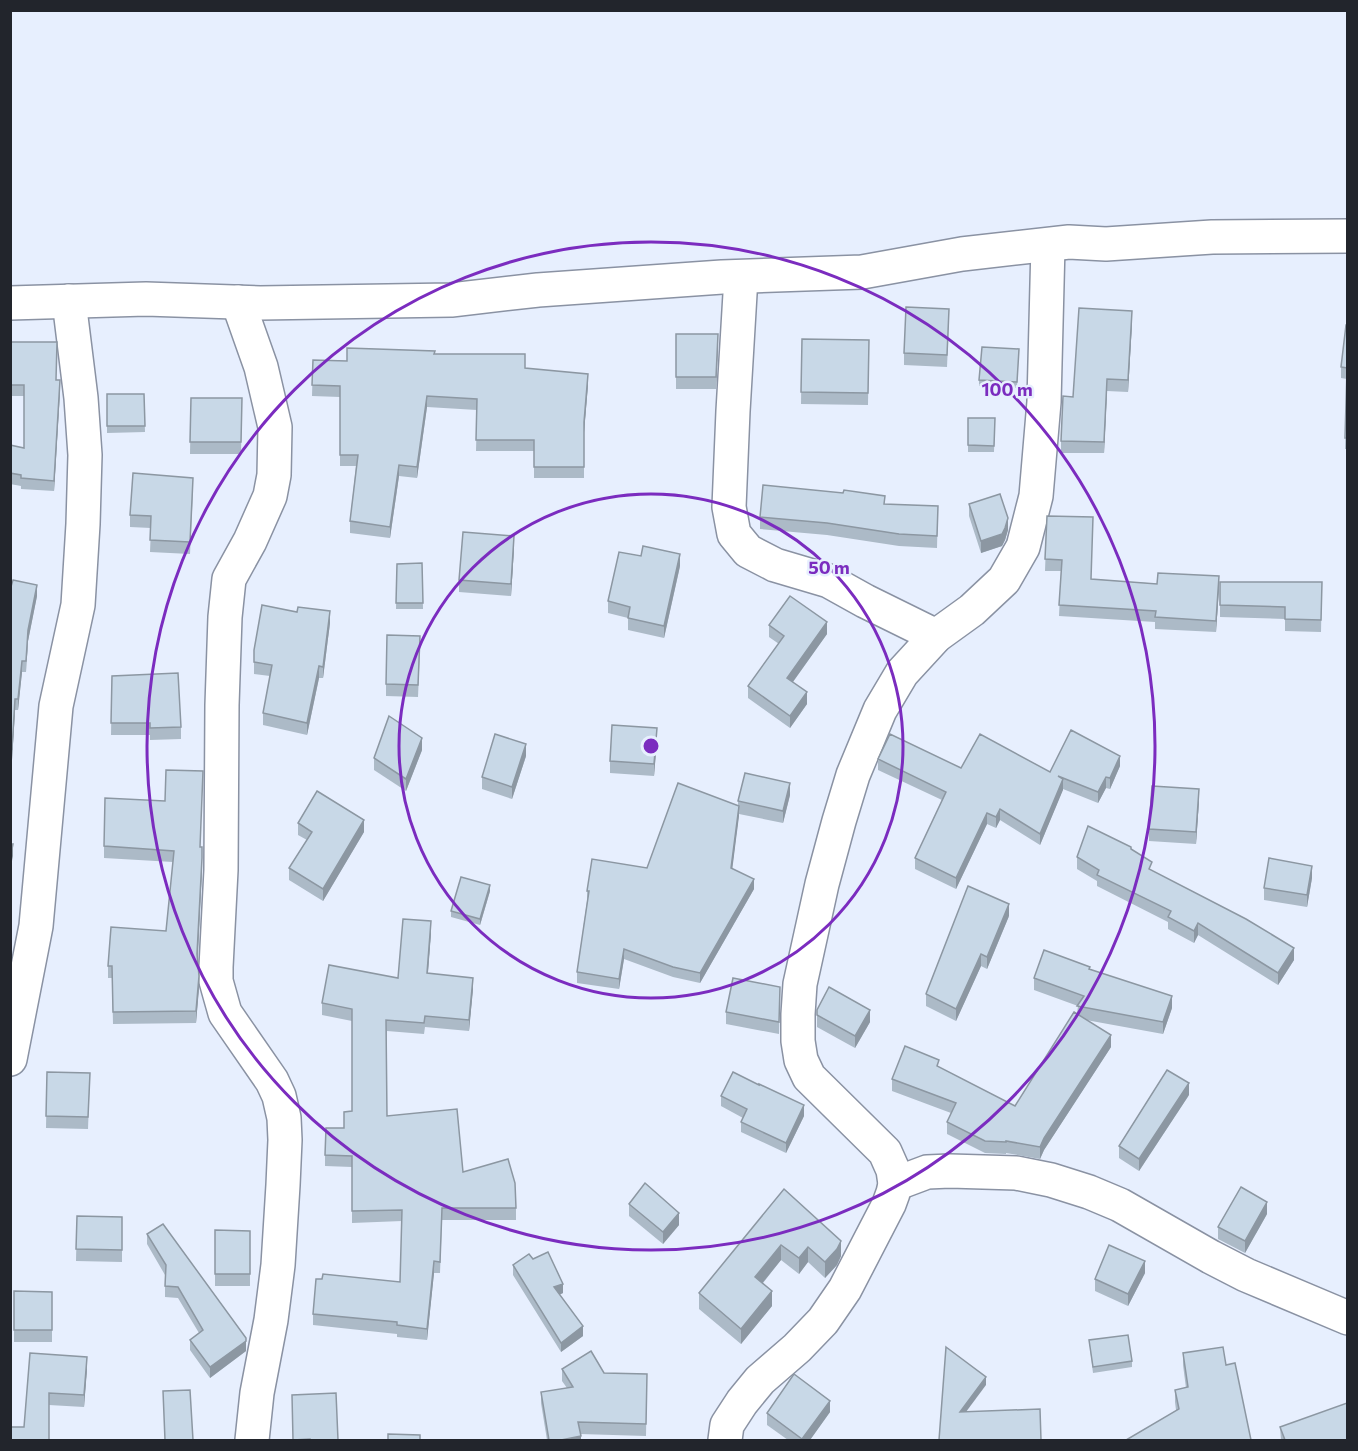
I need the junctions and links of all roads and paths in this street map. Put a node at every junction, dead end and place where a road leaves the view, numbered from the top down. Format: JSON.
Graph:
{"nodes":[{"id":1,"x":1347,"y":236,"type":"edge"},
{"id":2,"x":1048,"y":245,"type":"junction"},
{"id":3,"x":741,"y":277,"type":"junction"},
{"id":4,"x":69,"y":301,"type":"junction"},
{"id":5,"x":238,"y":302,"type":"junction"},
{"id":6,"x":10,"y":303,"type":"edge"},
{"id":7,"x":936,"y":636,"type":"junction"},
{"id":8,"x":10,"y":1059,"type":"edge"},
{"id":9,"x":895,"y":1184,"type":"junction"},
{"id":10,"x":1347,"y":1318,"type":"edge"},
{"id":11,"x":252,"y":1440,"type":"edge"},
{"id":12,"x":725,"y":1440,"type":"edge"}],
"edges":[{"from":1,"to":2,"type":"street"},
{"from":2,"to":3,"type":"street"},
{"from":2,"to":7,"type":"street"},
{"from":3,"to":5,"type":"street"},
{"from":3,"to":7,"type":"street"},
{"from":4,"to":5,"type":"street"},
{"from":4,"to":6,"type":"street"},
{"from":4,"to":8,"type":"street"},
{"from":5,"to":11,"type":"street"},
{"from":7,"to":9,"type":"street"},
{"from":9,"to":10,"type":"street"},
{"from":9,"to":12,"type":"street"}]}
